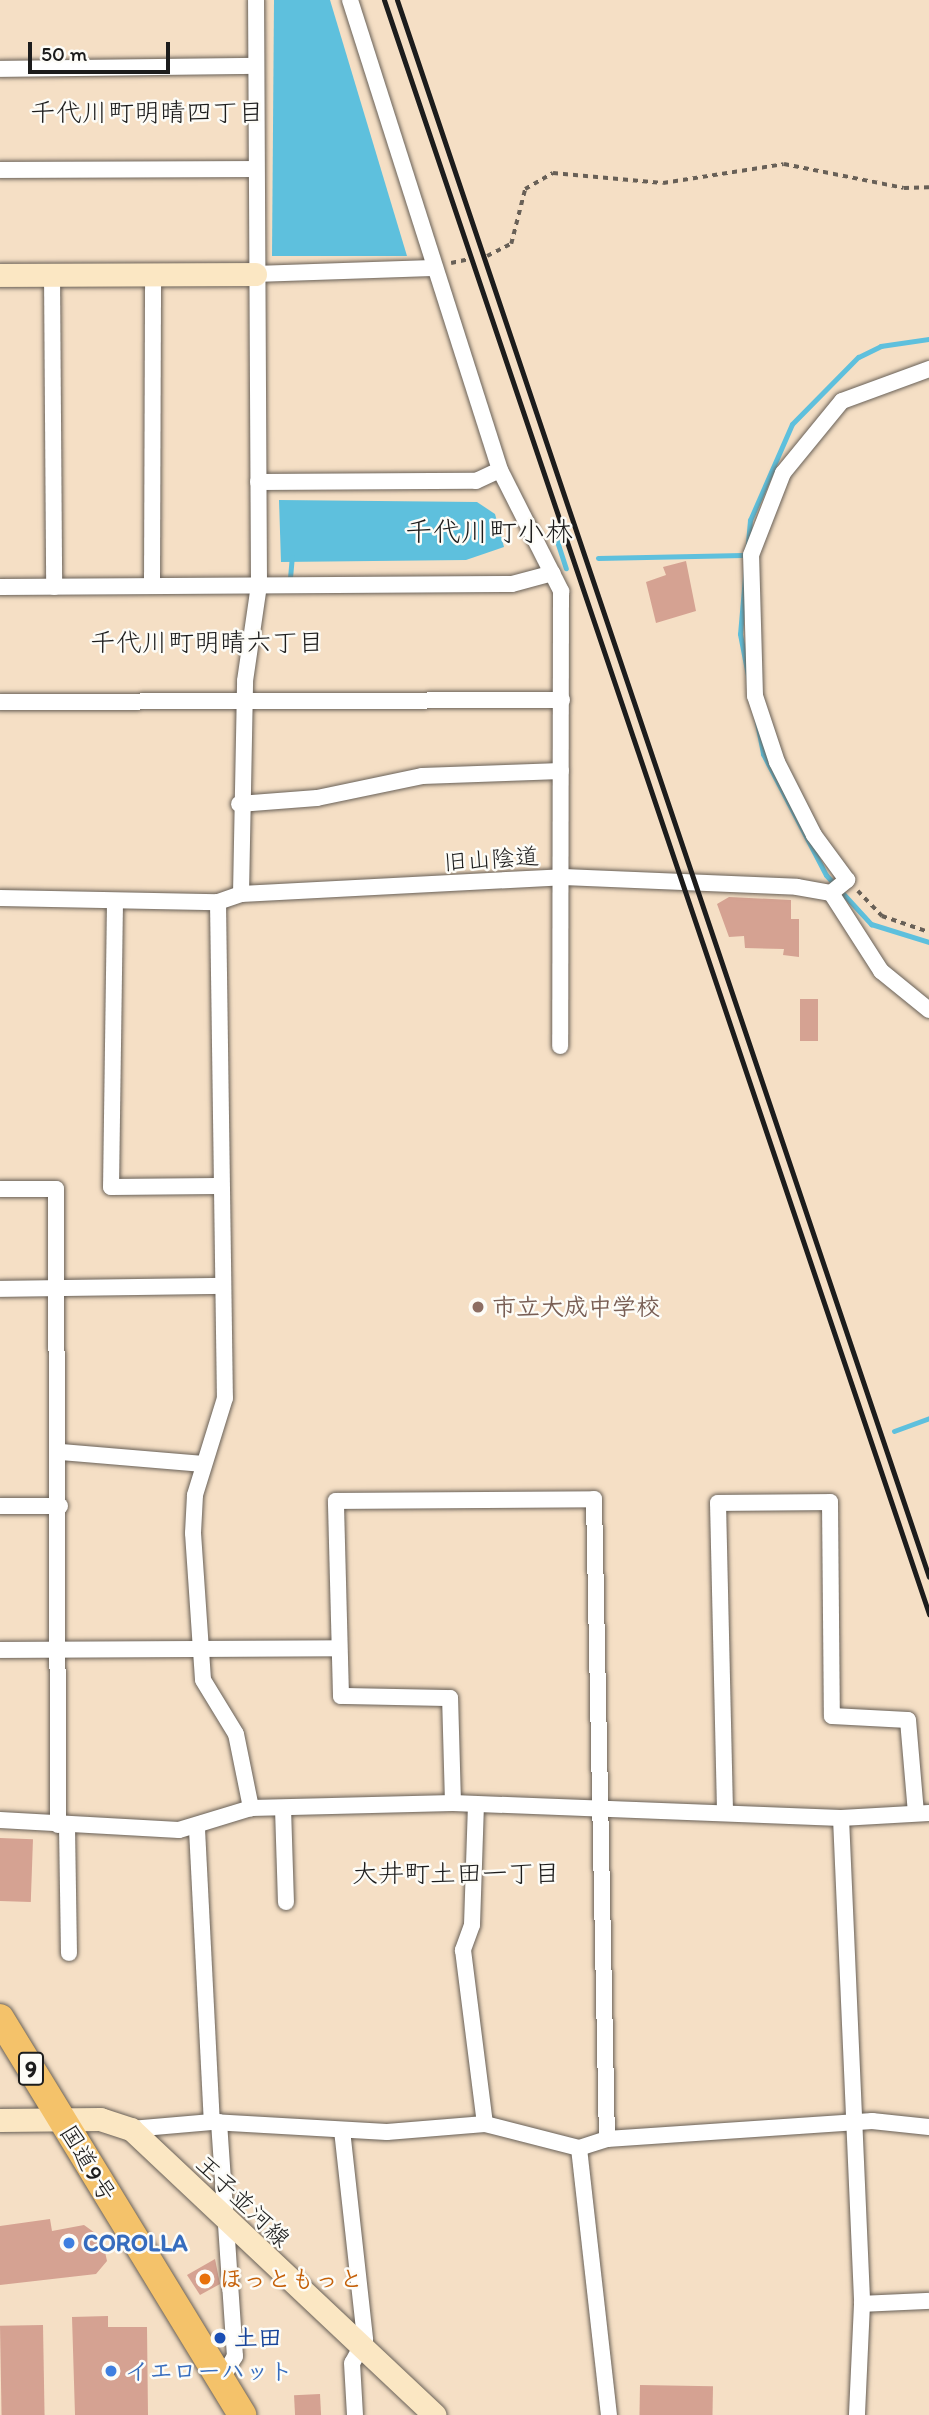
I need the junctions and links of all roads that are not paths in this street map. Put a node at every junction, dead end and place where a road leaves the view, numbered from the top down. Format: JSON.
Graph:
{"nodes":[{"id":1,"x":256,"y":0,"type":"edge"},
{"id":2,"x":350,"y":0,"type":"edge"},
{"id":3,"x":254,"y":66,"type":"junction"},
{"id":4,"x":0,"y":69,"type":"edge"},
{"id":5,"x":255,"y":169,"type":"junction"},
{"id":6,"x":0,"y":170,"type":"edge"},
{"id":7,"x":432,"y":268,"type":"junction"},
{"id":8,"x":52,"y":274,"type":"junction"},
{"id":9,"x":153,"y":274,"type":"junction"},
{"id":10,"x":255,"y":274,"type":"junction"},
{"id":11,"x":0,"y":275,"type":"edge"},
{"id":12,"x":929,"y":369,"type":"edge"},
{"id":13,"x":500,"y":470,"type":"junction"},
{"id":14,"x":258,"y":482,"type":"junction"},
{"id":15,"x":553,"y":573,"type":"junction"},
{"id":16,"x":259,"y":585,"type":"junction"},
{"id":17,"x":152,"y":586,"type":"junction"},
{"id":18,"x":0,"y":587,"type":"edge"},
{"id":19,"x":54,"y":587,"type":"junction"},
{"id":20,"x":562,"y":700,"type":"junction"},
{"id":21,"x":0,"y":702,"type":"edge"},
{"id":22,"x":247,"y":702,"type":"junction"},
{"id":23,"x":561,"y":771,"type":"junction"},
{"id":24,"x":239,"y":804,"type":"junction"},
{"id":25,"x":563,"y":877,"type":"junction"},
{"id":26,"x":831,"y":893,"type":"junction"},
{"id":27,"x":242,"y":894,"type":"junction"},
{"id":28,"x":0,"y":898,"type":"edge"},
{"id":29,"x":115,"y":902,"type":"junction"},
{"id":30,"x":218,"y":902,"type":"junction"},
{"id":31,"x":929,"y":1010,"type":"edge"},
{"id":32,"x":559,"y":1046,"type":"dead end"},
{"id":33,"x":218,"y":1186,"type":"junction"},
{"id":34,"x":0,"y":1189,"type":"edge"},
{"id":35,"x":221,"y":1286,"type":"junction"},
{"id":36,"x":58,"y":1288,"type":"junction"},
{"id":37,"x":0,"y":1289,"type":"edge"},
{"id":38,"x":61,"y":1452,"type":"junction"},
{"id":39,"x":203,"y":1464,"type":"junction"},
{"id":40,"x":0,"y":1506,"type":"edge"},
{"id":41,"x":60,"y":1506,"type":"junction"},
{"id":42,"x":338,"y":1648,"type":"junction"},
{"id":43,"x":0,"y":1650,"type":"edge"},
{"id":44,"x":199,"y":1650,"type":"junction"},
{"id":45,"x":61,"y":1651,"type":"junction"},
{"id":46,"x":453,"y":1803,"type":"junction"},
{"id":47,"x":476,"y":1804,"type":"junction"},
{"id":48,"x":598,"y":1806,"type":"junction"},
{"id":49,"x":251,"y":1808,"type":"junction"},
{"id":50,"x":283,"y":1808,"type":"junction"},
{"id":51,"x":726,"y":1811,"type":"junction"},
{"id":52,"x":922,"y":1813,"type":"edge"},
{"id":53,"x":841,"y":1818,"type":"junction"},
{"id":54,"x":0,"y":1820,"type":"edge"},
{"id":55,"x":63,"y":1826,"type":"junction"},
{"id":56,"x":197,"y":1829,"type":"junction"},
{"id":57,"x":286,"y":1902,"type":"dead end"},
{"id":58,"x":69,"y":1952,"type":"dead end"},
{"id":59,"x":0,"y":2018,"type":"edge"},
{"id":60,"x":61,"y":2119,"type":"junction"},
{"id":61,"x":0,"y":2120,"type":"edge"},
{"id":62,"x":216,"y":2122,"type":"junction"},
{"id":63,"x":485,"y":2124,"type":"junction"},
{"id":64,"x":856,"y":2126,"type":"junction"},
{"id":65,"x":929,"y":2127,"type":"edge"},
{"id":66,"x":131,"y":2129,"type":"junction"},
{"id":67,"x":342,"y":2130,"type":"junction"},
{"id":68,"x":607,"y":2139,"type":"junction"},
{"id":69,"x":579,"y":2148,"type":"junction"},
{"id":70,"x":223,"y":2218,"type":"junction"},
{"id":71,"x":929,"y":2301,"type":"edge"},
{"id":72,"x":862,"y":2304,"type":"junction"},
{"id":73,"x":356,"y":2346,"type":"junction"},
{"id":74,"x":221,"y":2380,"type":"junction"},
{"id":75,"x":240,"y":2414,"type":"edge"},
{"id":76,"x":355,"y":2415,"type":"edge"},
{"id":77,"x":435,"y":2415,"type":"edge"},
{"id":78,"x":609,"y":2415,"type":"edge"},
{"id":79,"x":857,"y":2415,"type":"edge"}],
"edges":[{"from":1,"to":3,"type":"street"},
{"from":2,"to":7,"type":"street"},
{"from":3,"to":4,"type":"street"},
{"from":3,"to":5,"type":"street"},
{"from":5,"to":6,"type":"street"},
{"from":5,"to":10,"type":"street"},
{"from":7,"to":10,"type":"street"},
{"from":7,"to":13,"type":"street"},
{"from":8,"to":9,"type":"main road"},
{"from":8,"to":11,"type":"main road"},
{"from":8,"to":19,"type":"street"},
{"from":9,"to":10,"type":"main road"},
{"from":9,"to":17,"type":"street"},
{"from":10,"to":14,"type":"street"},
{"from":12,"to":26,"type":"street"},
{"from":13,"to":14,"type":"street"},
{"from":13,"to":15,"type":"street"},
{"from":14,"to":16,"type":"street"},
{"from":15,"to":16,"type":"street"},
{"from":15,"to":20,"type":"street"},
{"from":16,"to":17,"type":"street"},
{"from":16,"to":22,"type":"street"},
{"from":17,"to":19,"type":"street"},
{"from":18,"to":19,"type":"street"},
{"from":20,"to":22,"type":"street"},
{"from":20,"to":23,"type":"street"},
{"from":21,"to":22,"type":"street"},
{"from":22,"to":24,"type":"street"},
{"from":23,"to":24,"type":"street"},
{"from":23,"to":25,"type":"street"},
{"from":24,"to":27,"type":"street"},
{"from":25,"to":26,"type":"street","name":"旧山陰道"},
{"from":25,"to":27,"type":"street","name":"旧山陰道"},
{"from":25,"to":32,"type":"street"},
{"from":26,"to":31,"type":"street"},
{"from":27,"to":30,"type":"street","name":"旧山陰道"},
{"from":28,"to":29,"type":"street","name":"旧山陰道"},
{"from":29,"to":30,"type":"street","name":"旧山陰道"},
{"from":29,"to":33,"type":"street"},
{"from":30,"to":33,"type":"street"},
{"from":33,"to":35,"type":"street"},
{"from":34,"to":36,"type":"street"},
{"from":35,"to":36,"type":"street"},
{"from":35,"to":39,"type":"street"},
{"from":36,"to":37,"type":"street"},
{"from":36,"to":38,"type":"street"},
{"from":38,"to":39,"type":"street"},
{"from":38,"to":41,"type":"street"},
{"from":39,"to":44,"type":"street"},
{"from":40,"to":41,"type":"street"},
{"from":41,"to":45,"type":"street"},
{"from":42,"to":44,"type":"street"},
{"from":42,"to":46,"type":"street"},
{"from":42,"to":48,"type":"street"},
{"from":43,"to":45,"type":"street"},
{"from":44,"to":45,"type":"street"},
{"from":44,"to":49,"type":"street"},
{"from":45,"to":55,"type":"street"},
{"from":46,"to":47,"type":"street"},
{"from":46,"to":50,"type":"street"},
{"from":47,"to":48,"type":"street"},
{"from":47,"to":63,"type":"street"},
{"from":48,"to":51,"type":"street"},
{"from":48,"to":68,"type":"street"},
{"from":49,"to":50,"type":"street"},
{"from":49,"to":56,"type":"street"},
{"from":50,"to":57,"type":"street"},
{"from":51,"to":52,"type":"street"},
{"from":51,"to":53,"type":"street"},
{"from":52,"to":53,"type":"street"},
{"from":53,"to":64,"type":"street"},
{"from":54,"to":55,"type":"street"},
{"from":55,"to":56,"type":"street"},
{"from":55,"to":58,"type":"street"},
{"from":56,"to":62,"type":"street"},
{"from":59,"to":60,"type":"highway","name":"国道9号","number":"9"},
{"from":60,"to":61,"type":"main road","name":"王子並河線"},
{"from":60,"to":66,"type":"main road","name":"王子並河線"},
{"from":60,"to":74,"type":"highway","name":"国道9号","number":"9"},
{"from":62,"to":66,"type":"street"},
{"from":62,"to":67,"type":"street"},
{"from":62,"to":70,"type":"street"},
{"from":63,"to":67,"type":"street"},
{"from":63,"to":69,"type":"street"},
{"from":64,"to":65,"type":"street"},
{"from":64,"to":68,"type":"street"},
{"from":64,"to":72,"type":"street"},
{"from":66,"to":70,"type":"main road","name":"王子並河線"},
{"from":67,"to":73,"type":"street"},
{"from":68,"to":69,"type":"street"},
{"from":69,"to":78,"type":"street"},
{"from":70,"to":73,"type":"main road","name":"王子並河線"},
{"from":70,"to":74,"type":"street"},
{"from":71,"to":72,"type":"street"},
{"from":72,"to":79,"type":"street"},
{"from":73,"to":76,"type":"street"},
{"from":73,"to":77,"type":"main road","name":"王子並河線"},
{"from":74,"to":75,"type":"highway","name":"国道9号","number":"9"}]}
